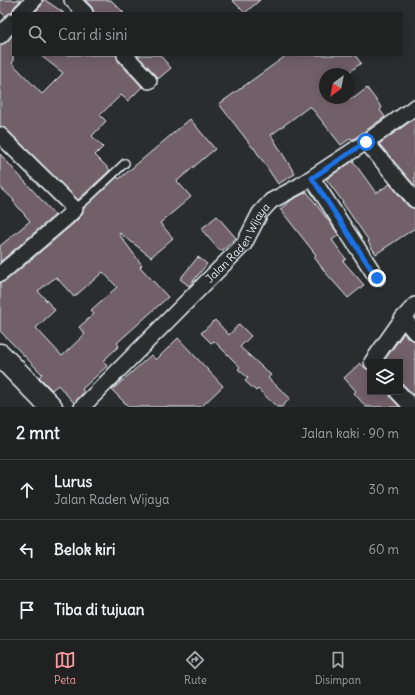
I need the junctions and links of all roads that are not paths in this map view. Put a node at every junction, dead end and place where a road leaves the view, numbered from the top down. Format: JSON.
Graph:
{"nodes":[{"id":1,"x":34,"y":0,"type":"edge"},
{"id":2,"x":72,"y":0,"type":"edge"},
{"id":3,"x":22,"y":12,"type":"edge"},
{"id":4,"x":84,"y":12,"type":"edge"},
{"id":5,"x":12,"y":22,"type":"edge"},
{"id":6,"x":0,"y":36,"type":"edge"},
{"id":7,"x":126,"y":56,"type":"edge"},
{"id":8,"x":149,"y":80,"type":"dead end"},
{"id":9,"x":415,"y":107,"type":"edge"},
{"id":10,"x":0,"y":136,"type":"edge"},
{"id":11,"x":366,"y":142,"type":"junction"},
{"id":12,"x":126,"y":163,"type":"dead end"},
{"id":13,"x":312,"y":178,"type":"junction"},
{"id":14,"x":415,"y":200,"type":"edge"},
{"id":15,"x":74,"y":209,"type":"junction"},
{"id":16,"x":0,"y":274,"type":"edge"},
{"id":17,"x":377,"y":278,"type":"dead end"},
{"id":18,"x":415,"y":305,"type":"edge"},
{"id":19,"x":403,"y":318,"type":"junction"},
{"id":20,"x":415,"y":332,"type":"edge"},
{"id":21,"x":0,"y":355,"type":"edge"},
{"id":22,"x":374,"y":359,"type":"edge"},
{"id":23,"x":0,"y":374,"type":"edge"},
{"id":24,"x":401,"y":395,"type":"edge"},
{"id":25,"x":32,"y":407,"type":"edge"},
{"id":26,"x":51,"y":407,"type":"edge"},
{"id":27,"x":82,"y":407,"type":"edge"},
{"id":28,"x":412,"y":407,"type":"edge"}],
"edges":[{"from":1,"to":3,"type":"street"},
{"from":2,"to":4,"type":"street"},
{"from":5,"to":6,"type":"street"},
{"from":7,"to":8,"type":"street"},
{"from":9,"to":11,"type":"street","name":"Jalan Raden Wijaya"},
{"from":10,"to":15,"type":"street"},
{"from":11,"to":13,"type":"street","name":"Jalan Raden Wijaya"},
{"from":11,"to":14,"type":"street"},
{"from":12,"to":15,"type":"lane"},
{"from":13,"to":17,"type":"street"},
{"from":13,"to":27,"type":"street","name":"Jalan Raden Wijaya"},
{"from":15,"to":16,"type":"street"},
{"from":18,"to":19,"type":"street"},
{"from":19,"to":20,"type":"street"},
{"from":19,"to":22,"type":"street"},
{"from":21,"to":26,"type":"highway"},
{"from":23,"to":25,"type":"highway"},
{"from":24,"to":28,"type":"street"}]}
